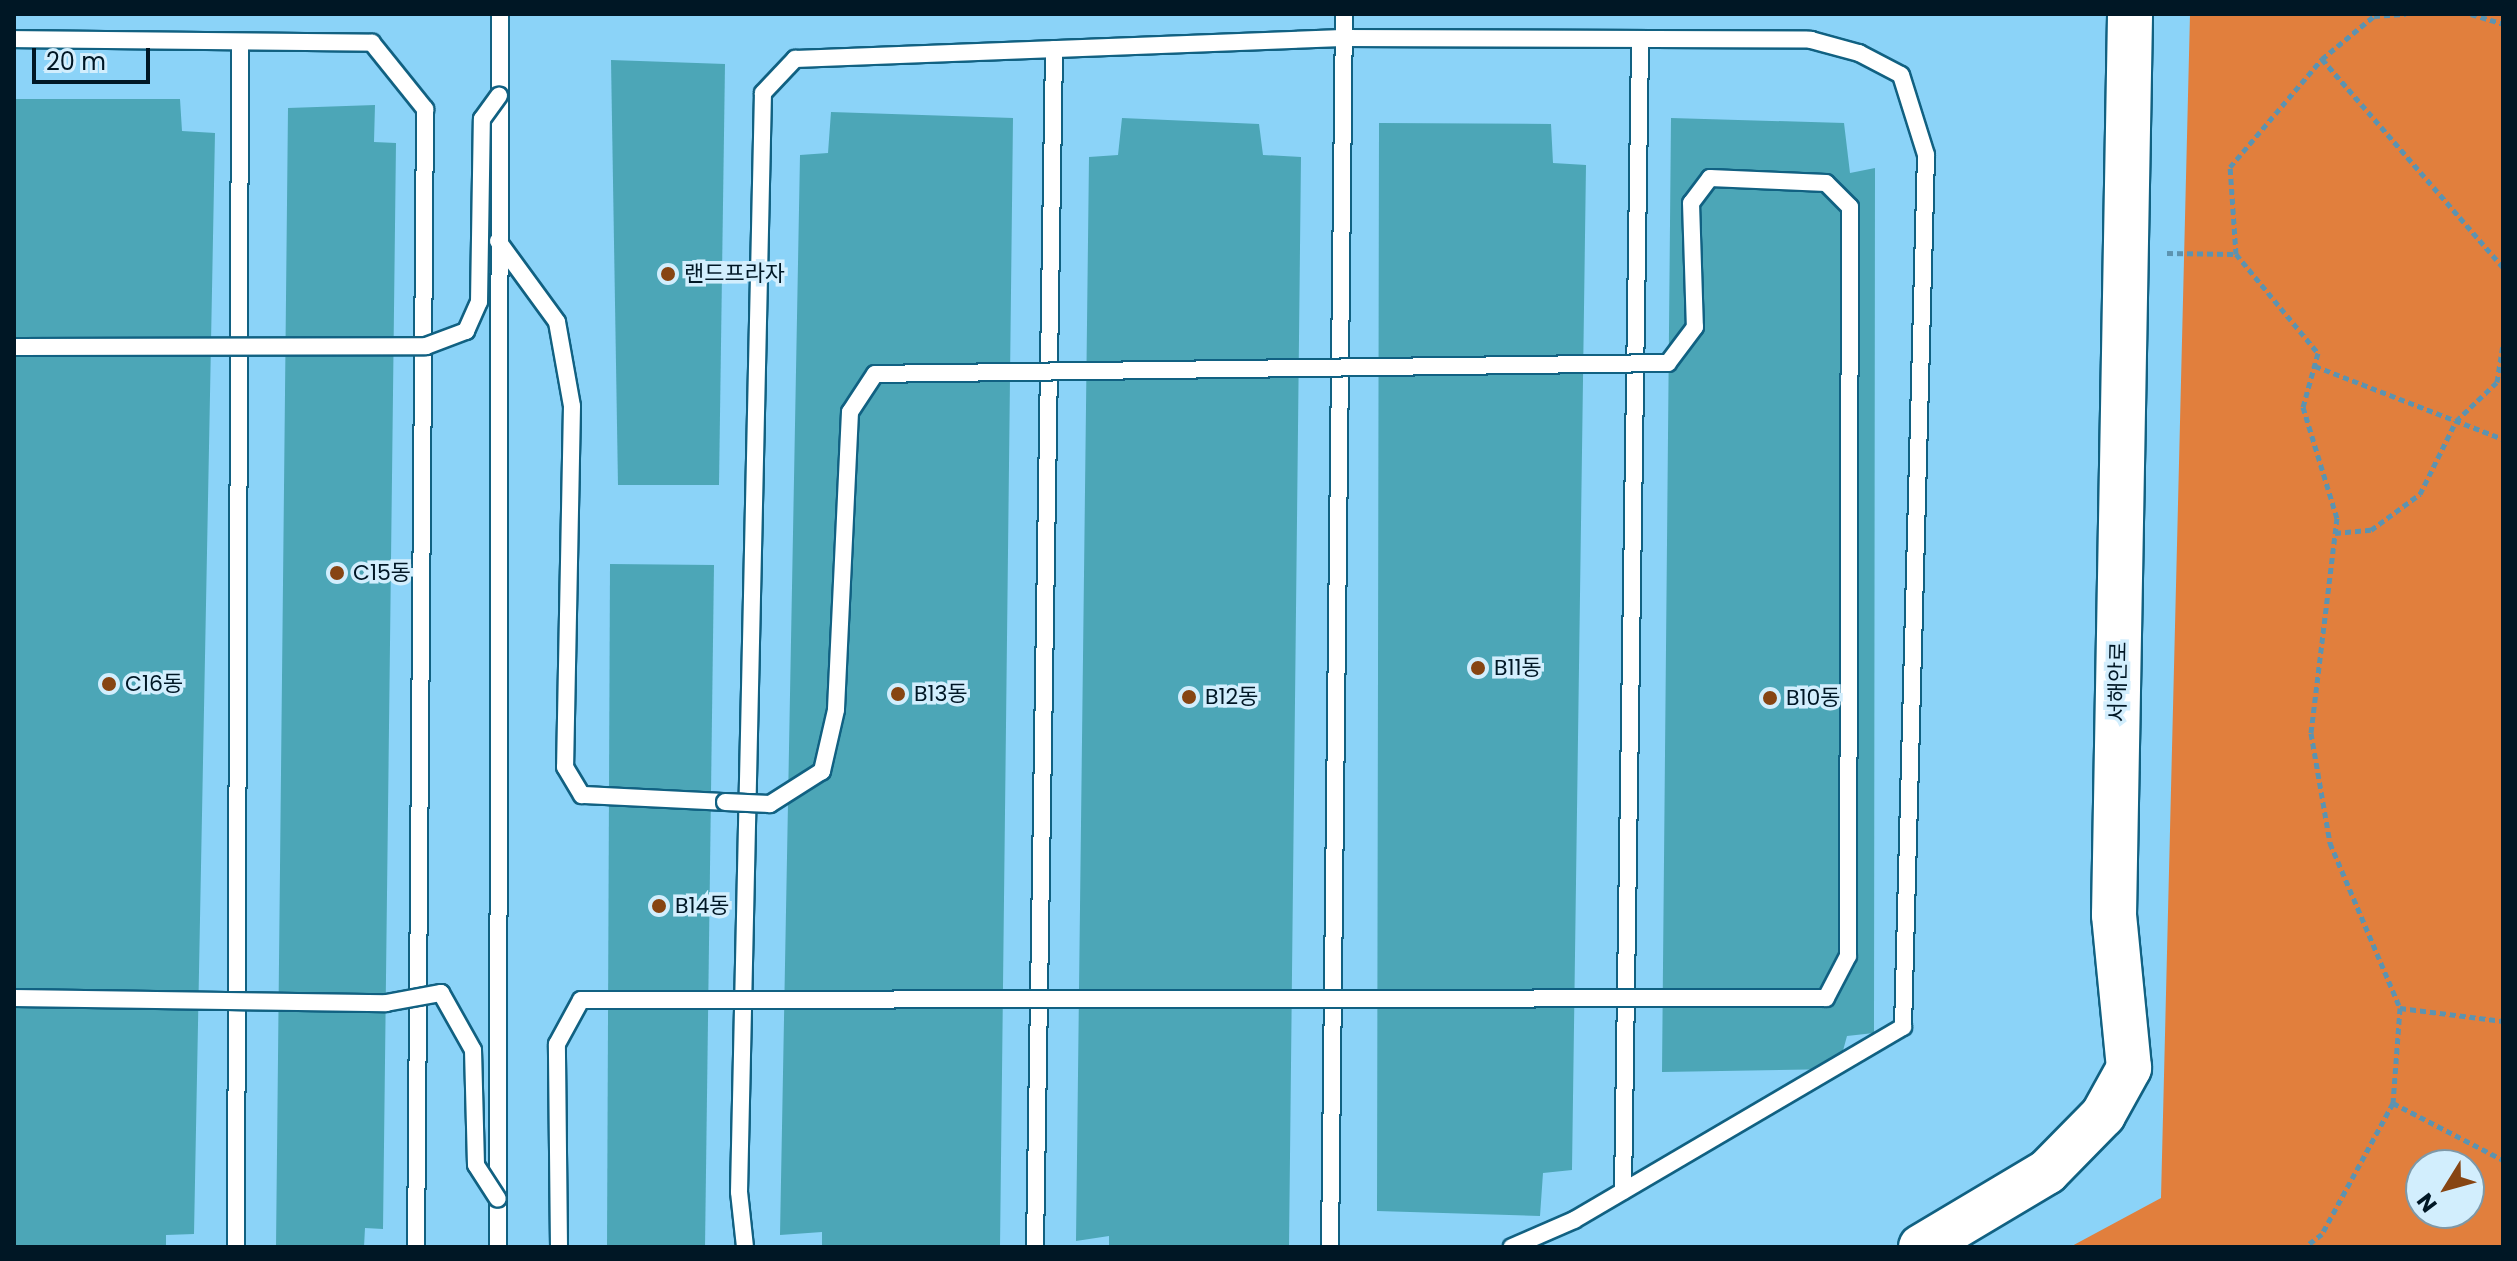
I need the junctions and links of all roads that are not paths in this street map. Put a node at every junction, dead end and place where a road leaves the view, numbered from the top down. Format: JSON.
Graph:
{"nodes":[{"id":1,"x":500,"y":14,"type":"edge"},
{"id":2,"x":1344,"y":14,"type":"edge"},
{"id":3,"x":2130,"y":14,"type":"edge"},
{"id":4,"x":1343,"y":38,"type":"junction"},
{"id":5,"x":14,"y":39,"type":"edge"},
{"id":6,"x":1640,"y":40,"type":"junction"},
{"id":7,"x":240,"y":42,"type":"junction"},
{"id":8,"x":1054,"y":49,"type":"junction"},
{"id":9,"x":499,"y":96,"type":"junction"},
{"id":10,"x":498,"y":241,"type":"junction"},
{"id":11,"x":14,"y":347,"type":"edge"},
{"id":12,"x":14,"y":998,"type":"edge"},
{"id":13,"x":1623,"y":1191,"type":"junction"},
{"id":14,"x":498,"y":1199,"type":"junction"},
{"id":15,"x":236,"y":1247,"type":"edge"},
{"id":16,"x":416,"y":1247,"type":"edge"},
{"id":17,"x":498,"y":1247,"type":"edge"},
{"id":18,"x":559,"y":1247,"type":"edge"},
{"id":19,"x":745,"y":1247,"type":"edge"},
{"id":20,"x":1035,"y":1247,"type":"edge"},
{"id":21,"x":1330,"y":1247,"type":"edge"},
{"id":22,"x":1512,"y":1247,"type":"edge"},
{"id":23,"x":1921,"y":1247,"type":"edge"}],
"edges":[{"from":1,"to":9,"type":"lane"},
{"from":2,"to":4,"type":"lane"},
{"from":3,"to":23,"type":"main road","name":"서해안로"},
{"from":4,"to":6,"type":"lane"},
{"from":4,"to":8,"type":"lane"},
{"from":4,"to":21,"type":"lane"},
{"from":5,"to":7,"type":"lane"},
{"from":6,"to":13,"type":"lane"},
{"from":6,"to":13,"type":"lane"},
{"from":7,"to":15,"type":"lane"},
{"from":7,"to":16,"type":"lane"},
{"from":8,"to":19,"type":"lane"},
{"from":8,"to":20,"type":"lane"},
{"from":9,"to":10,"type":"lane"},
{"from":9,"to":11,"type":"lane","bridge":true},
{"from":10,"to":14,"type":"lane"},
{"from":10,"to":18,"type":"lane","bridge":true},
{"from":12,"to":14,"type":"lane","bridge":true},
{"from":13,"to":22,"type":"lane"},
{"from":14,"to":17,"type":"lane"}]}
